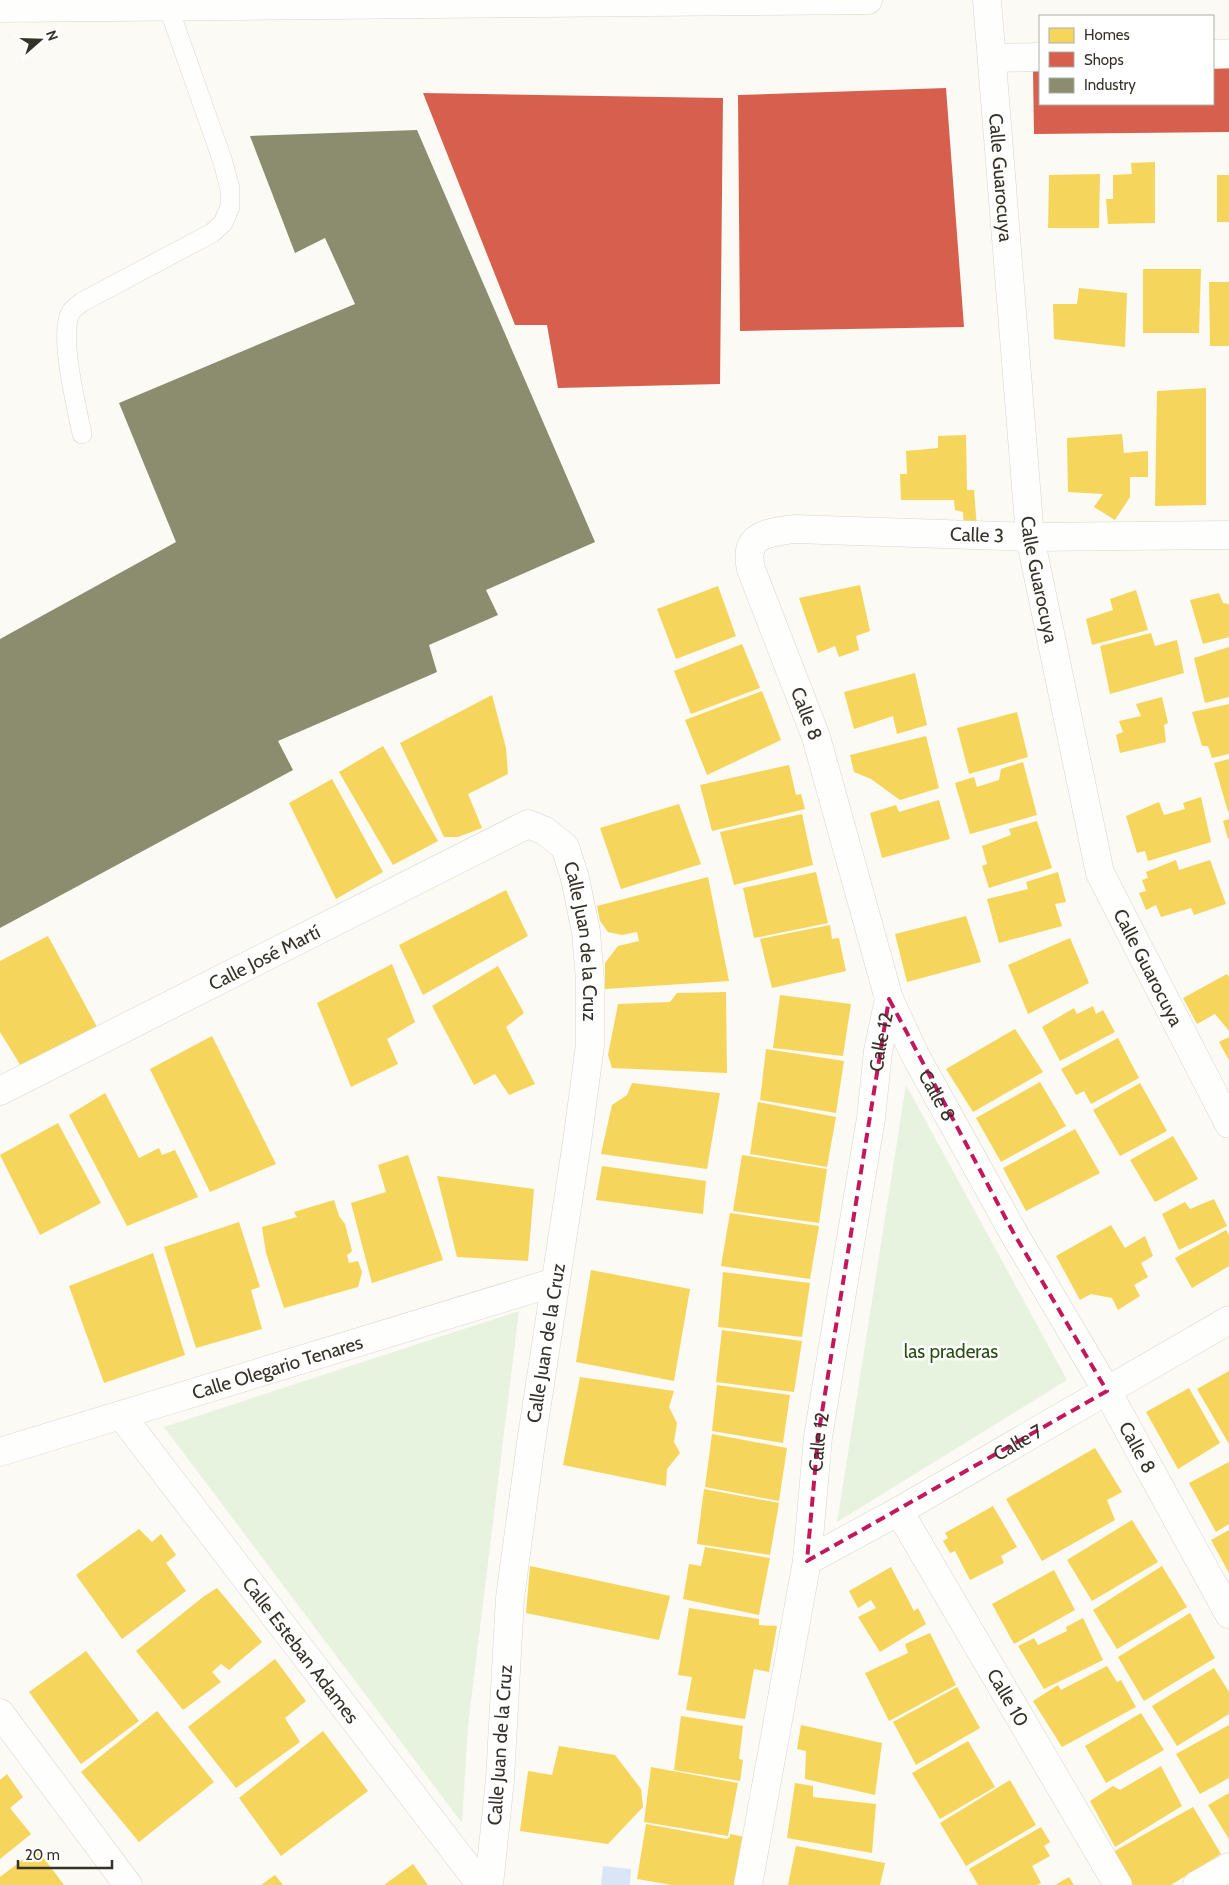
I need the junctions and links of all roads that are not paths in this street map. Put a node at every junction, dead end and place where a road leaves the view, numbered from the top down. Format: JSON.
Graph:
{"nodes":[{"id":1,"x":868,"y":0,"type":"edge"},
{"id":2,"x":987,"y":0,"type":"edge"},
{"id":3,"x":168,"y":6,"type":"junction"},
{"id":4,"x":0,"y":8,"type":"edge"},
{"id":5,"x":1214,"y":54,"type":"edge"},
{"id":6,"x":1229,"y":54,"type":"edge"},
{"id":7,"x":1039,"y":57,"type":"edge"},
{"id":8,"x":992,"y":58,"type":"junction"},
{"id":9,"x":82,"y":434,"type":"dead end"},
{"id":10,"x":1229,"y":535,"type":"edge"},
{"id":11,"x":1030,"y":537,"type":"junction"},
{"id":12,"x":756,"y":538,"type":"joint"},
{"id":13,"x":528,"y":824,"type":"joint"},
{"id":14,"x":889,"y":999,"type":"junction"},
{"id":15,"x":0,"y":1091,"type":"edge"},
{"id":16,"x":1229,"y":1124,"type":"edge"},
{"id":17,"x":555,"y":1282,"type":"junction"},
{"id":18,"x":1229,"y":1320,"type":"edge"},
{"id":19,"x":1107,"y":1392,"type":"junction"},
{"id":20,"x":121,"y":1415,"type":"junction"},
{"id":21,"x":0,"y":1452,"type":"edge"},
{"id":22,"x":899,"y":1511,"type":"junction"},
{"id":23,"x":807,"y":1561,"type":"junction"},
{"id":24,"x":1229,"y":1614,"type":"edge"},
{"id":25,"x":0,"y":1713,"type":"edge"},
{"id":26,"x":1229,"y":1867,"type":"edge"},
{"id":27,"x":128,"y":1885,"type":"edge"},
{"id":28,"x":481,"y":1885,"type":"edge"},
{"id":29,"x":490,"y":1885,"type":"edge"},
{"id":30,"x":748,"y":1885,"type":"edge"},
{"id":31,"x":1118,"y":1885,"type":"edge"},
{"id":32,"x":1197,"y":1885,"type":"edge"}],
"edges":[{"from":1,"to":3,"type":"street"},
{"from":2,"to":8,"type":"street","name":"Calle Guarocuya"},
{"from":3,"to":4,"type":"street"},
{"from":3,"to":9,"type":"lane"},
{"from":5,"to":6,"type":"street"},
{"from":7,"to":8,"type":"street"},
{"from":8,"to":11,"type":"street","name":"Calle Guarocuya"},
{"from":10,"to":11,"type":"street","name":"Calle 3"},
{"from":11,"to":12,"type":"street","name":"Calle 3"},
{"from":11,"to":16,"type":"street","name":"Calle Guarocuya"},
{"from":12,"to":14,"type":"street","name":"Calle 8"},
{"from":13,"to":15,"type":"street","name":"Calle José Martí"},
{"from":13,"to":17,"type":"street","name":"Calle Juan de la Cruz"},
{"from":14,"to":19,"type":"street","name":"Calle 8"},
{"from":14,"to":23,"type":"street","name":"Calle 12"},
{"from":17,"to":20,"type":"street","name":"Calle Olegario Tenares"},
{"from":17,"to":29,"type":"street","name":"Calle Juan de la Cruz"},
{"from":18,"to":19,"type":"street","name":"Calle 7"},
{"from":19,"to":22,"type":"street","name":"Calle 7"},
{"from":19,"to":24,"type":"street","name":"Calle 8"},
{"from":20,"to":21,"type":"street","name":"Calle Olegario Tenares"},
{"from":20,"to":28,"type":"street","name":"Calle Esteban Adames"},
{"from":22,"to":23,"type":"street","name":"Calle 7"},
{"from":22,"to":31,"type":"street","name":"Calle 10"},
{"from":23,"to":30,"type":"street","name":"Calle 12"},
{"from":25,"to":27,"type":"street"},
{"from":26,"to":32,"type":"street"}]}
